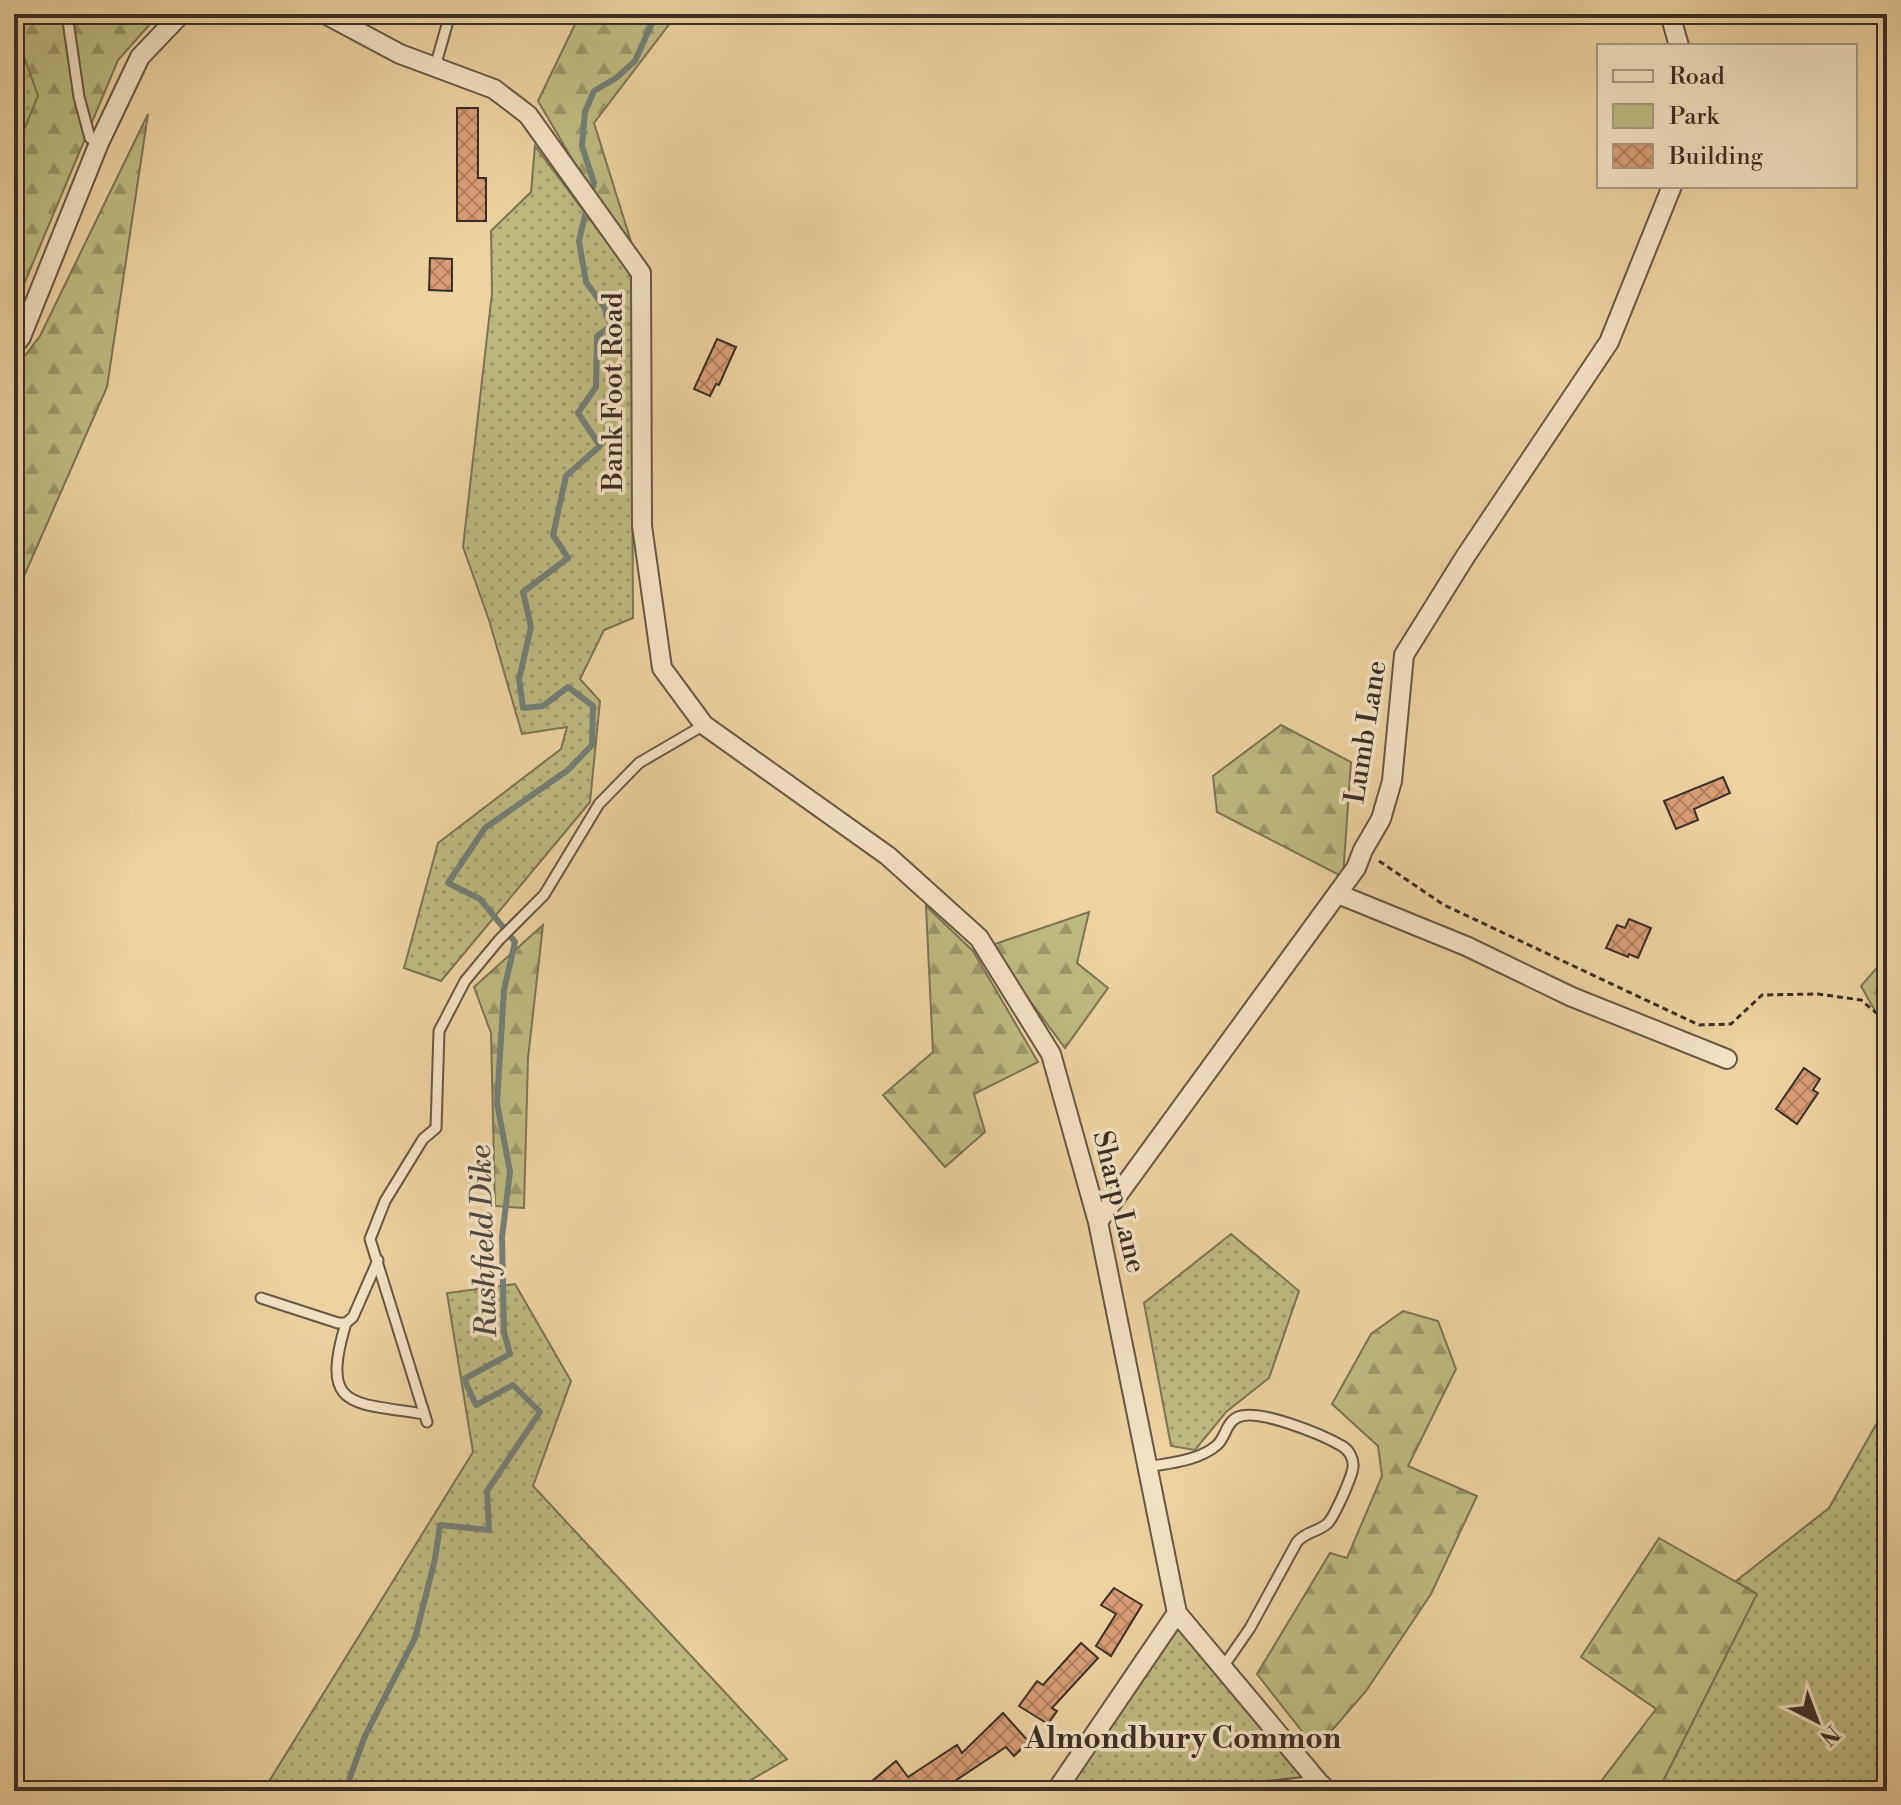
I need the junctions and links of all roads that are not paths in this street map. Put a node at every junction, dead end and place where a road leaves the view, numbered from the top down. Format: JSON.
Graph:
{"nodes":[{"id":1,"x":67,"y":14,"type":"edge"},
{"id":2,"x":181,"y":14,"type":"edge"},
{"id":3,"x":325,"y":14,"type":"edge"},
{"id":4,"x":450,"y":14,"type":"edge"},
{"id":5,"x":1670,"y":14,"type":"edge"},
{"id":6,"x":1678,"y":44,"type":"edge"},
{"id":7,"x":435,"y":67,"type":"junction"},
{"id":8,"x":99,"y":143,"type":"junction"},
{"id":9,"x":1671,"y":188,"type":"edge"},
{"id":10,"x":14,"y":346,"type":"edge"},
{"id":11,"x":704,"y":725,"type":"junction"},
{"id":12,"x":1338,"y":894,"type":"junction"},
{"id":13,"x":1727,"y":1059,"type":"dead end"},
{"id":14,"x":1098,"y":1222,"type":"junction"},
{"id":15,"x":378,"y":1260,"type":"junction"},
{"id":16,"x":261,"y":1298,"type":"dead end"},
{"id":17,"x":346,"y":1323,"type":"junction"},
{"id":18,"x":1147,"y":1467,"type":"junction"},
{"id":19,"x":1177,"y":1613,"type":"junction"},
{"id":20,"x":1223,"y":1667,"type":"junction"},
{"id":21,"x":1324,"y":1788,"type":"edge"},
{"id":22,"x":1056,"y":1791,"type":"edge"},
{"id":23,"x":1269,"y":1791,"type":"edge"}],
"edges":[{"from":1,"to":8,"type":"lane"},
{"from":2,"to":8,"type":"street"},
{"from":3,"to":7,"type":"street","name":"Bank Foot Road"},
{"from":4,"to":7,"type":"lane"},
{"from":5,"to":6,"type":"street"},
{"from":7,"to":11,"type":"street","name":"Bank Foot Road"},
{"from":8,"to":10,"type":"street"},
{"from":9,"to":12,"type":"street","name":"Lumb Lane"},
{"from":11,"to":14,"type":"street","name":"Sharp Lane"},
{"from":11,"to":15,"type":"lane"},
{"from":12,"to":13,"type":"street"},
{"from":12,"to":14,"type":"street","name":"Lumb Lane"},
{"from":14,"to":18,"type":"street","name":"Sharp Lane"},
{"from":15,"to":17,"type":"lane"},
{"from":15,"to":17,"type":"lane"},
{"from":16,"to":17,"type":"lane"},
{"from":18,"to":19,"type":"street","name":"Sharp Lane"},
{"from":18,"to":20,"type":"lane"},
{"from":19,"to":20,"type":"street","name":"Sharp Lane"},
{"from":19,"to":22,"type":"street"},
{"from":20,"to":21,"type":"street","name":"Sharp Lane"},
{"from":21,"to":23,"type":"street"}]}
